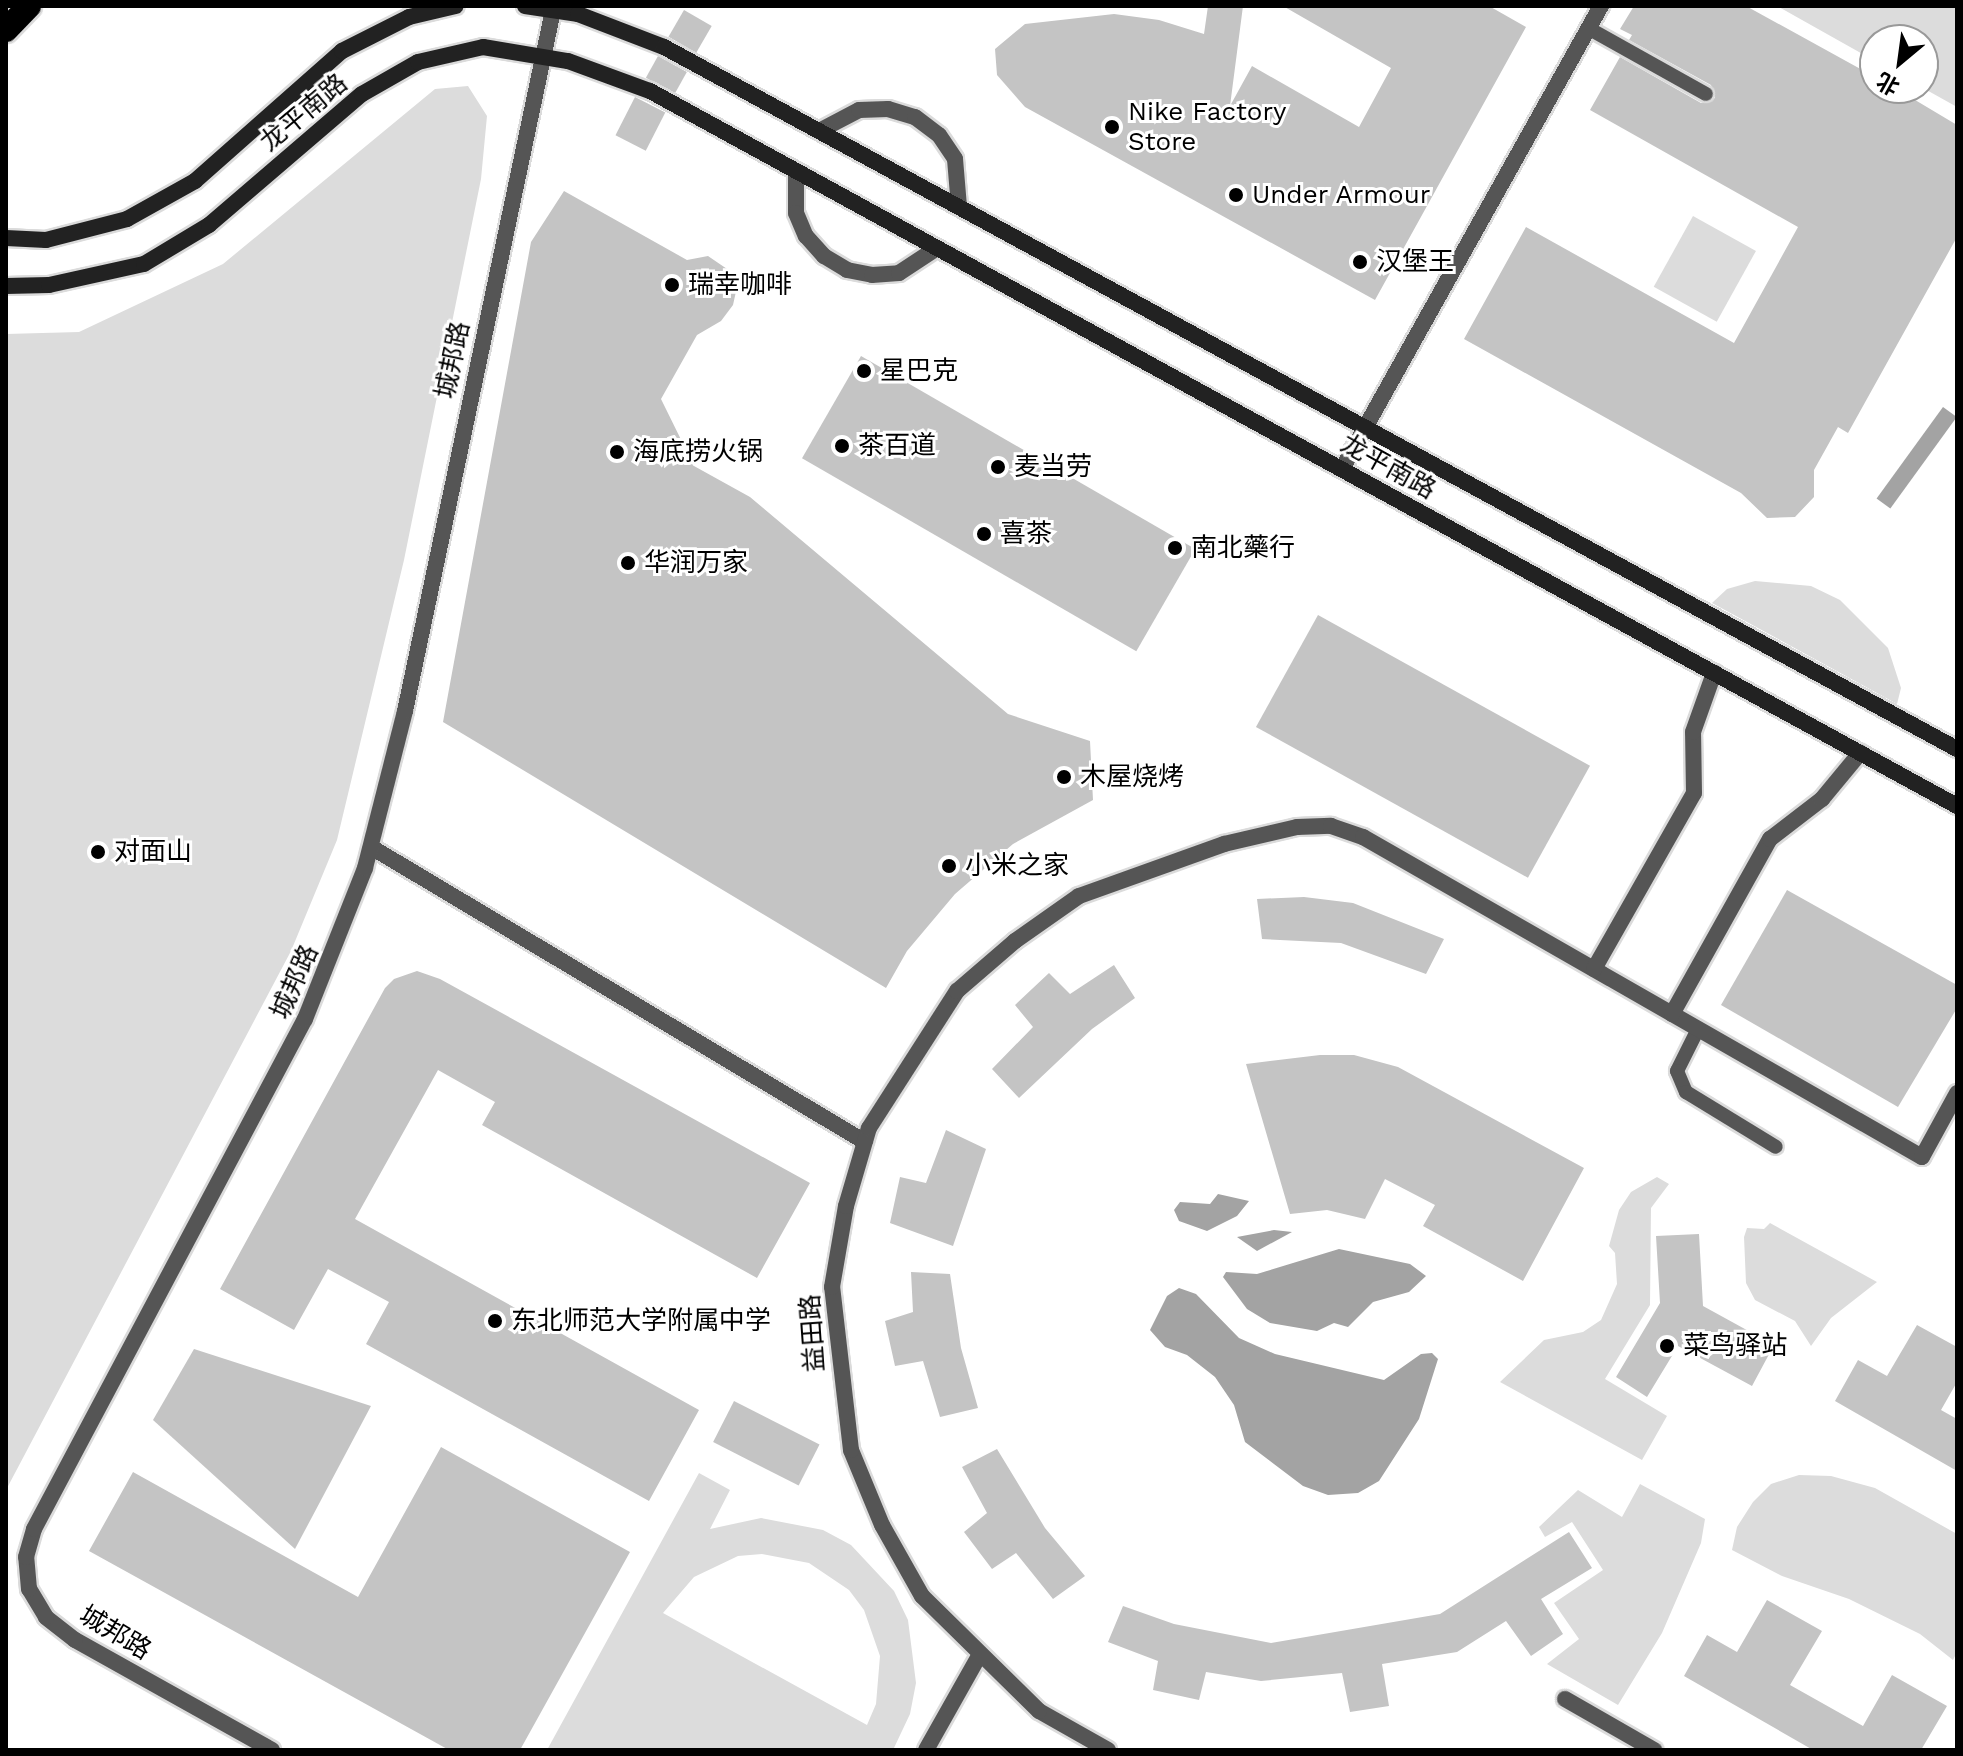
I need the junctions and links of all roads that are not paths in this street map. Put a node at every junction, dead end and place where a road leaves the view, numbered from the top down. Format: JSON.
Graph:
{"nodes":[{"id":1,"x":29,"y":6,"type":"edge"},
{"id":2,"x":456,"y":6,"type":"edge"},
{"id":3,"x":525,"y":6,"type":"edge"},
{"id":4,"x":1601,"y":6,"type":"edge"},
{"id":5,"x":553,"y":8,"type":"edge"},
{"id":6,"x":1588,"y":28,"type":"junction"},
{"id":7,"x":6,"y":30,"type":"edge"},
{"id":8,"x":540,"y":56,"type":"junction"},
{"id":9,"x":1706,"y":94,"type":"dead end"},
{"id":10,"x":819,"y":131,"type":"junction"},
{"id":11,"x":796,"y":171,"type":"junction"},
{"id":12,"x":959,"y":207,"type":"junction"},
{"id":13,"x":6,"y":238,"type":"edge"},
{"id":14,"x":937,"y":248,"type":"junction"},
{"id":15,"x":6,"y":286,"type":"edge"},
{"id":16,"x":1365,"y":428,"type":"junction"},
{"id":17,"x":1342,"y":469,"type":"junction"},
{"id":18,"x":1714,"y":673,"type":"junction"},
{"id":19,"x":1957,"y":749,"type":"edge"},
{"id":20,"x":1860,"y":753,"type":"junction"},
{"id":21,"x":1957,"y":806,"type":"edge"},
{"id":22,"x":371,"y":847,"type":"junction"},
{"id":23,"x":1594,"y":969,"type":"junction"},
{"id":24,"x":1672,"y":1014,"type":"junction"},
{"id":25,"x":1698,"y":1029,"type":"junction"},
{"id":26,"x":1957,"y":1093,"type":"edge"},
{"id":27,"x":865,"y":1142,"type":"junction"},
{"id":28,"x":1776,"y":1147,"type":"dead end"},
{"id":29,"x":979,"y":1656,"type":"junction"},
{"id":30,"x":1565,"y":1699,"type":"dead end"},
{"id":31,"x":272,"y":1750,"type":"edge"},
{"id":32,"x":926,"y":1750,"type":"edge"},
{"id":33,"x":1108,"y":1750,"type":"edge"},
{"id":34,"x":1654,"y":1750,"type":"edge"}],
"edges":[{"from":1,"to":7,"type":"highway"},
{"from":2,"to":13,"type":"main road","name":"龙平南路"},
{"from":3,"to":5,"type":"main road"},
{"from":4,"to":6,"type":"street"},
{"from":5,"to":8,"type":"street","name":"城邦路"},
{"from":5,"to":10,"type":"main road","name":"龙平南路"},
{"from":6,"to":9,"type":"lane"},
{"from":6,"to":16,"type":"street"},
{"from":8,"to":11,"type":"main road","name":"龙平南路"},
{"from":8,"to":15,"type":"main road","name":"龙平南路"},
{"from":8,"to":22,"type":"street","name":"城邦路"},
{"from":10,"to":12,"type":"main road","name":"龙平南路"},
{"from":10,"to":12,"type":"street"},
{"from":11,"to":14,"type":"main road","name":"龙平南路"},
{"from":11,"to":14,"type":"street"},
{"from":12,"to":16,"type":"main road","name":"龙平南路"},
{"from":14,"to":17,"type":"main road","name":"龙平南路"},
{"from":16,"to":17,"type":"street"},
{"from":16,"to":19,"type":"main road","name":"龙平南路"},
{"from":17,"to":18,"type":"main road","name":"龙平南路"},
{"from":18,"to":20,"type":"main road","name":"龙平南路"},
{"from":18,"to":23,"type":"street"},
{"from":20,"to":21,"type":"main road","name":"龙平南路"},
{"from":20,"to":24,"type":"street"},
{"from":22,"to":27,"type":"street"},
{"from":22,"to":31,"type":"street","name":"城邦路"},
{"from":23,"to":24,"type":"street","name":"益田路"},
{"from":23,"to":27,"type":"street","name":"益田路"},
{"from":24,"to":25,"type":"street","name":"益田路"},
{"from":25,"to":26,"type":"street","name":"益田路"},
{"from":25,"to":28,"type":"lane"},
{"from":27,"to":29,"type":"street","name":"益田路"},
{"from":29,"to":32,"type":"street"},
{"from":29,"to":33,"type":"street","name":"益田路"},
{"from":30,"to":34,"type":"street"}]}
